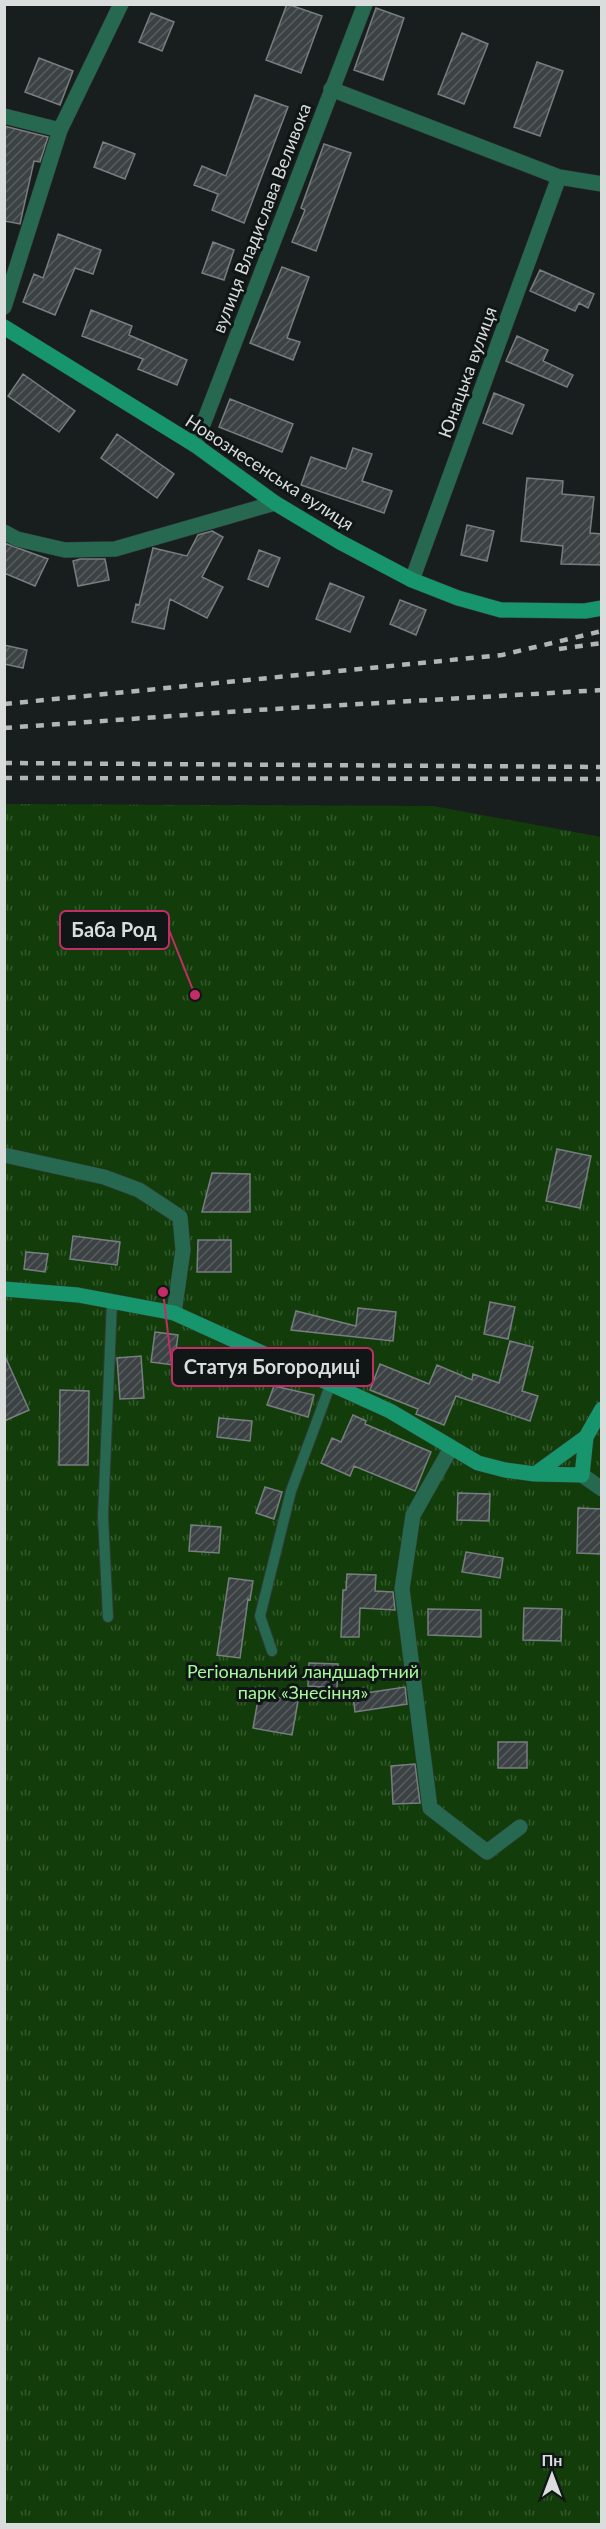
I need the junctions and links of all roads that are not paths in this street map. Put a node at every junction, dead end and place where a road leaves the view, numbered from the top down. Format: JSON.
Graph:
{"nodes":[{"id":1,"x":122,"y":4,"type":"edge"},
{"id":2,"x":365,"y":4,"type":"edge"},
{"id":3,"x":331,"y":89,"type":"junction"},
{"id":4,"x":4,"y":116,"type":"edge"},
{"id":5,"x":60,"y":130,"type":"junction"},
{"id":6,"x":559,"y":177,"type":"junction"},
{"id":7,"x":602,"y":184,"type":"edge"},
{"id":8,"x":4,"y":307,"type":"edge"},
{"id":9,"x":4,"y":327,"type":"edge"},
{"id":10,"x":195,"y":445,"type":"junction"},
{"id":11,"x":275,"y":503,"type":"junction"},
{"id":12,"x":4,"y":532,"type":"edge"},
{"id":13,"x":412,"y":580,"type":"junction"},
{"id":14,"x":602,"y":608,"type":"edge"},
{"id":15,"x":4,"y":1155,"type":"edge"},
{"id":16,"x":4,"y":1289,"type":"edge"},
{"id":17,"x":112,"y":1301,"type":"junction"},
{"id":18,"x":174,"y":1313,"type":"junction"},
{"id":19,"x":332,"y":1383,"type":"junction"},
{"id":20,"x":602,"y":1409,"type":"edge"},
{"id":21,"x":586,"y":1437,"type":"junction"},
{"id":22,"x":451,"y":1448,"type":"junction"},
{"id":23,"x":535,"y":1474,"type":"junction"},
{"id":24,"x":582,"y":1475,"type":"junction"},
{"id":25,"x":602,"y":1489,"type":"edge"},
{"id":26,"x":108,"y":1617,"type":"dead end"},
{"id":27,"x":272,"y":1651,"type":"dead end"},
{"id":28,"x":520,"y":1827,"type":"dead end"}],
"edges":[{"from":1,"to":5,"type":"street"},
{"from":2,"to":3,"type":"street","name":"вулиця Владислава Веливока"},
{"from":3,"to":6,"type":"street"},
{"from":3,"to":10,"type":"street","name":"вулиця Владислава Веливока"},
{"from":4,"to":5,"type":"street"},
{"from":5,"to":8,"type":"street"},
{"from":6,"to":7,"type":"street"},
{"from":6,"to":13,"type":"street","name":"Юнацька вулиця"},
{"from":9,"to":10,"type":"street","name":"Новознесенська вулиця"},
{"from":10,"to":11,"type":"street","name":"Новознесенська вулиця"},
{"from":11,"to":12,"type":"street"},
{"from":11,"to":13,"type":"street","name":"Новознесенська вулиця"},
{"from":13,"to":14,"type":"street","name":"Новознесенська вулиця"},
{"from":15,"to":18,"type":"street"},
{"from":16,"to":17,"type":"street"},
{"from":17,"to":18,"type":"street"},
{"from":17,"to":26,"type":"lane"},
{"from":18,"to":19,"type":"street"},
{"from":19,"to":22,"type":"street"},
{"from":19,"to":27,"type":"lane"},
{"from":20,"to":21,"type":"street"},
{"from":21,"to":23,"type":"street"},
{"from":21,"to":24,"type":"street"},
{"from":22,"to":23,"type":"street"},
{"from":22,"to":28,"type":"street"},
{"from":23,"to":24,"type":"street"},
{"from":24,"to":25,"type":"street"}]}
